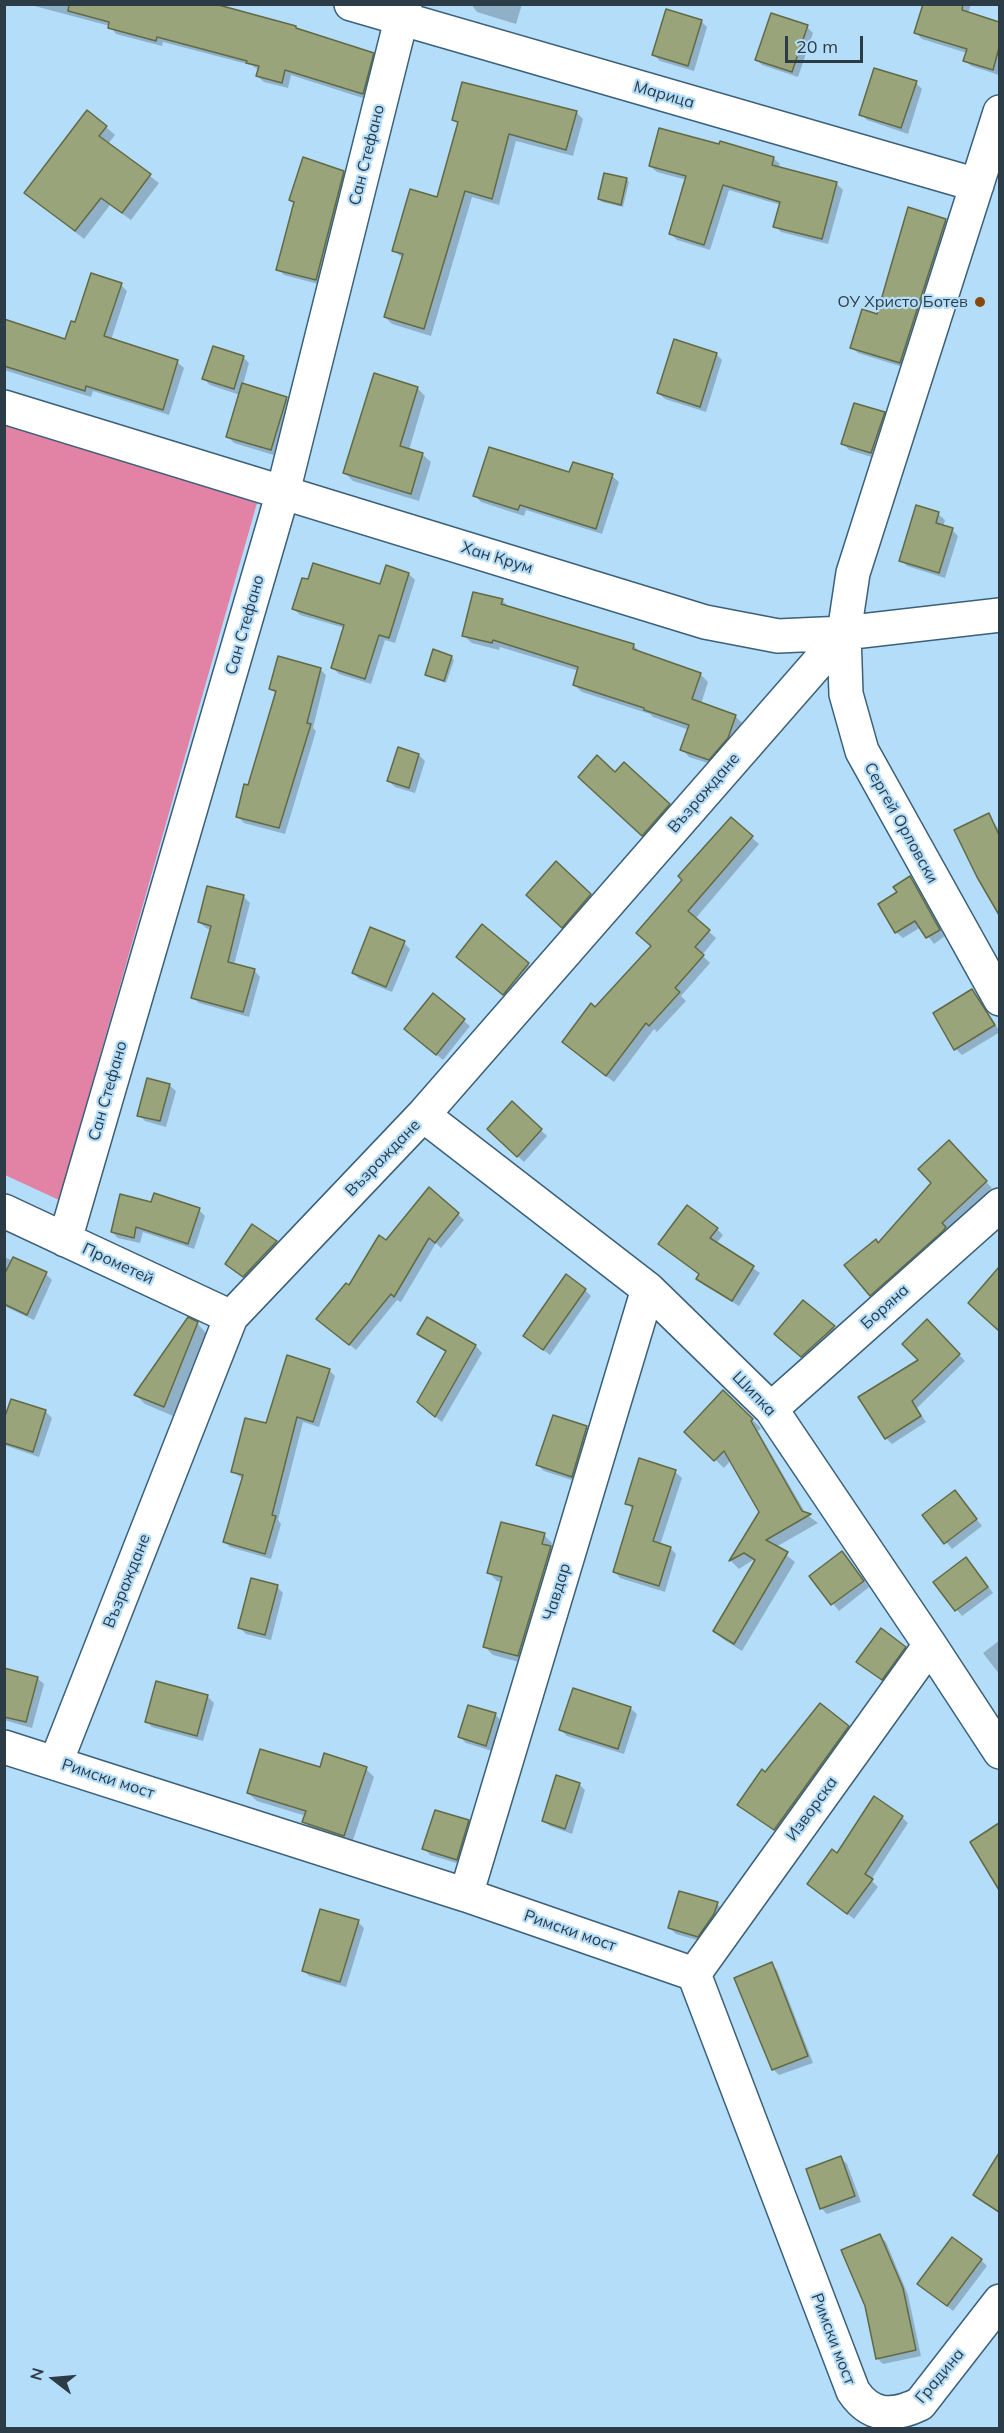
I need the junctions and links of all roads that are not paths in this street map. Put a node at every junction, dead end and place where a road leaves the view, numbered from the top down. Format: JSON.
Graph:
{"nodes":[{"id":1,"x":351,"y":4,"type":"edge"},
{"id":2,"x":403,"y":12,"type":"edge"},
{"id":3,"x":999,"y":112,"type":"edge"},
{"id":4,"x":977,"y":186,"type":"junction"},
{"id":5,"x":4,"y":406,"type":"edge"},
{"id":6,"x":284,"y":492,"type":"junction"},
{"id":7,"x":999,"y":615,"type":"edge"},
{"id":8,"x":844,"y":633,"type":"junction"},
{"id":9,"x":999,"y":999,"type":"edge"},
{"id":10,"x":423,"y":1115,"type":"junction"},
{"id":11,"x":999,"y":1205,"type":"edge"},
{"id":12,"x":4,"y":1211,"type":"edge"},
{"id":13,"x":65,"y":1240,"type":"junction"},
{"id":14,"x":648,"y":1289,"type":"junction"},
{"id":15,"x":231,"y":1317,"type":"junction"},
{"id":16,"x":771,"y":1409,"type":"junction"},
{"id":17,"x":930,"y":1645,"type":"junction"},
{"id":18,"x":4,"y":1747,"type":"edge"},
{"id":19,"x":999,"y":1752,"type":"edge"},
{"id":20,"x":56,"y":1762,"type":"junction"},
{"id":21,"x":466,"y":1895,"type":"junction"},
{"id":22,"x":694,"y":1974,"type":"junction"},
{"id":23,"x":999,"y":2301,"type":"edge"},
{"id":24,"x":862,"y":2405,"type":"joint"}],
"edges":[{"from":1,"to":2,"type":"street","name":"Марица"},
{"from":2,"to":4,"type":"street","name":"Марица"},
{"from":2,"to":6,"type":"street","name":"Сан Стефано"},
{"from":3,"to":4,"type":"street","name":"Сергей Орловски"},
{"from":4,"to":8,"type":"street","name":"Сергей Орловски"},
{"from":5,"to":6,"type":"street","name":"Хан Крум"},
{"from":6,"to":8,"type":"street","name":"Хан Крум"},
{"from":6,"to":13,"type":"street","name":"Сан Стефано"},
{"from":7,"to":8,"type":"street","name":"Хан Крум"},
{"from":8,"to":9,"type":"street","name":"Сергей Орловски"},
{"from":8,"to":10,"type":"street","name":"Възраждане"},
{"from":10,"to":14,"type":"street","name":"Шипка"},
{"from":10,"to":15,"type":"street","name":"Възраждане"},
{"from":11,"to":16,"type":"street","name":"Боряна"},
{"from":12,"to":13,"type":"street","name":"Прометей"},
{"from":13,"to":15,"type":"street","name":"Прометей"},
{"from":14,"to":16,"type":"street","name":"Шипка"},
{"from":14,"to":21,"type":"street","name":"Чавдар"},
{"from":15,"to":20,"type":"street","name":"Възраждане"},
{"from":16,"to":17,"type":"street","name":"Шипка"},
{"from":17,"to":19,"type":"street","name":"Шипка"},
{"from":17,"to":22,"type":"street","name":"Изворска"},
{"from":18,"to":20,"type":"street","name":"Римски мост"},
{"from":20,"to":21,"type":"street","name":"Римски мост"},
{"from":21,"to":22,"type":"street","name":"Римски мост"},
{"from":22,"to":24,"type":"street","name":"Римски мост"},
{"from":23,"to":24,"type":"street","name":"Градина"}]}
